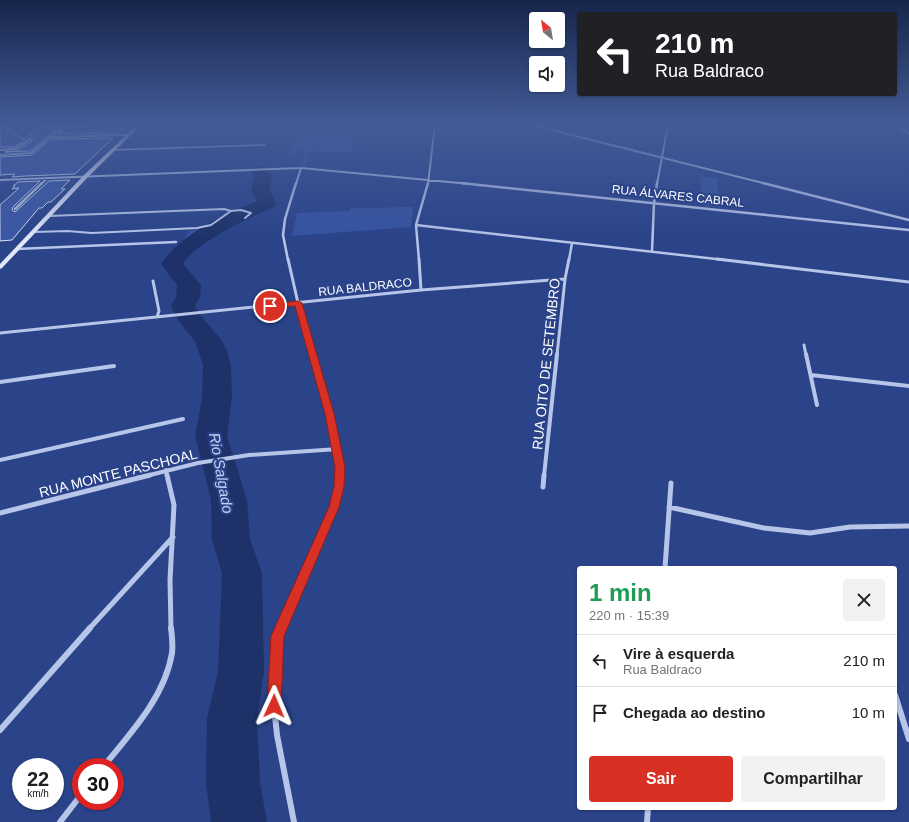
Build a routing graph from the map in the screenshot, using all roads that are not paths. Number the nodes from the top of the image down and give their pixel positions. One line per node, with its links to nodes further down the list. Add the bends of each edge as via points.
1 (100, 162): 6 (street)
2 (431, 162): 9 (street)
3 (661, 162): 10 (street)
4 (679, 162): 15 (street)
5 (301, 168): 6 (street, RUA ÁLVARES CABRAL); 9 (street, RUA ÁLVARES CABRAL); 28 (street, via 283,230)
6 (86, 176): 7 (street, RUA ÁLVARES CABRAL); 13 (street)
7 (48, 178): 8 (street, RUA ÁLVARES CABRAL); 11 (street)
8 (0, 180)
9 (429, 180): 10 (street, RUA ÁLVARES CABRAL); 16 (street)
10 (654, 203): 17 (street, RUA ÁLVARES CABRAL); 22 (street)
11 (15, 209)
12 (230, 211): 13 (lane, via 224,209); 14 (lane, via 241,210 252,214); 18 (lane, via 211,225 197,228 92,233)
13 (49, 216): 18 (street)
14 (245, 218)
15 (909, 220)
16 (416, 225): 20 (street); 27 (street)
17 (909, 230)
18 (34, 232): 21 (street)
19 (176, 242): 21 (street)
20 (572, 243): 22 (street); 24 (street, RUA OITO DE SETEMBRO)
21 (17, 249): 23 (street)
22 (652, 251): 26 (street)
23 (0, 267)
24 (565, 279): 27 (street, RUA BALDRACO); 42 (street, RUA OITO DE SETEMBRO)
25 (153, 281): 29 (street, via 159,311)
26 (909, 282)
27 (421, 290): 28 (street, RUA BALDRACO)
28 (298, 303): 29 (street, RUA BALDRACO); 38 (street)
29 (157, 317): 30 (street, RUA BALDRACO)
30 (0, 333)
31 (804, 345): 33 (street)
32 (114, 366): 34 (street)
33 (810, 375): 35 (street); 36 (street)
34 (0, 382)
35 (909, 386)
36 (818, 405)
37 (183, 419): 39 (street)
38 (338, 449): 40 (street, RUA MONTE PASCHOAL, via 249,456); 56 (street, via 339,487 334,507 278,636 274,706 276,735)
39 (0, 460)
40 (166, 470): 44 (street, RUA MONTE PASCHOAL); 46 (street, via 174,505)
41 (671, 483): 43 (street)
42 (544, 487)
43 (669, 507): 45 (street, via 764,528 803,533 858,526); 47 (street)
44 (0, 514)
45 (909, 526)
46 (173, 537): 50 (street); 52 (street, via 170,664 148,711)
47 (665, 566)
48 (897, 700): 49 (street)
49 (908, 728): 51 (street)
50 (0, 730)
51 (909, 739)
52 (111, 758)
53 (72, 807): 55 (street)
54 (648, 810): 57 (street)
55 (60, 822)
56 (294, 822)
57 (647, 822)

